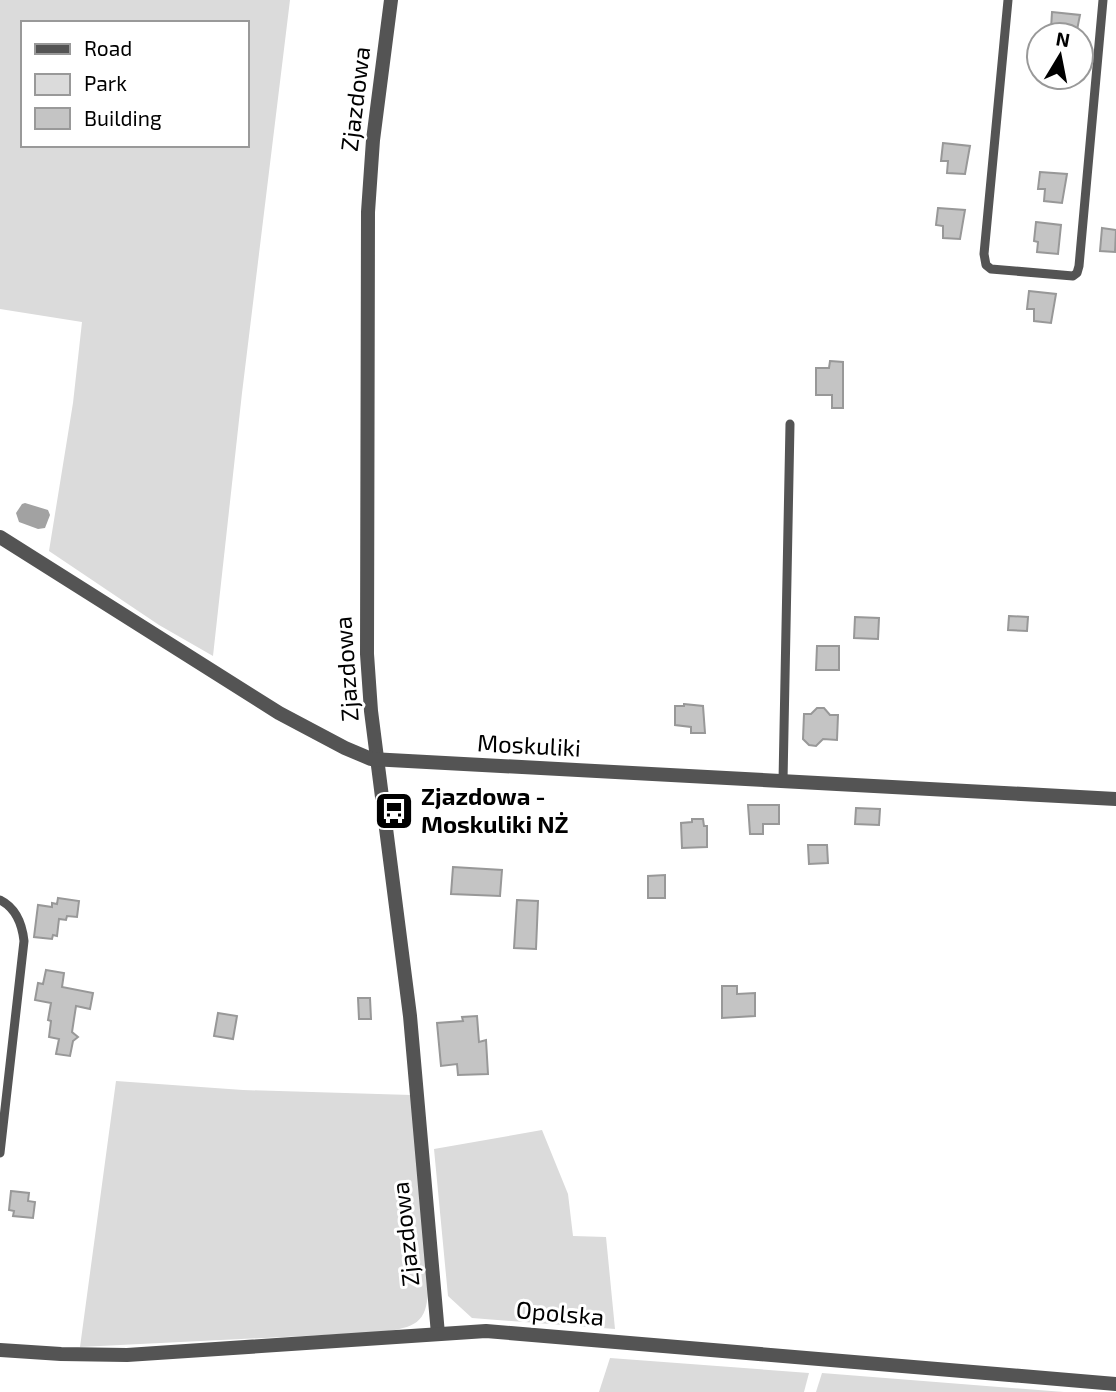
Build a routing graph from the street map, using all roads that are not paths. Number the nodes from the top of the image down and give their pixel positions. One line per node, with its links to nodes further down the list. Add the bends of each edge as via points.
1 (391, 0): 6 (street, Zjazdowa, via 368,212 366,632)
2 (1008, 0): 3 (lane, via 986,265 991,270 1073,276 1079,266)
3 (1103, 0)
4 (790, 424): 7 (lane)
5 (0, 537): 6 (street, Moskuliki, via 279,713 357,754)
6 (378, 760): 7 (street, Moskuliki); 11 (street, Zjazdowa, via 412,1038)
7 (783, 781): 8 (street, Moskuliki)
8 (1116, 799)
9 (0, 900): 10 (lane, via 17,916 24,941)
10 (0, 1153)
11 (438, 1334): 12 (street, Opolska, via 127,1354); 13 (street, Opolska, via 503,1332)
12 (0, 1350)
13 (1116, 1384)

